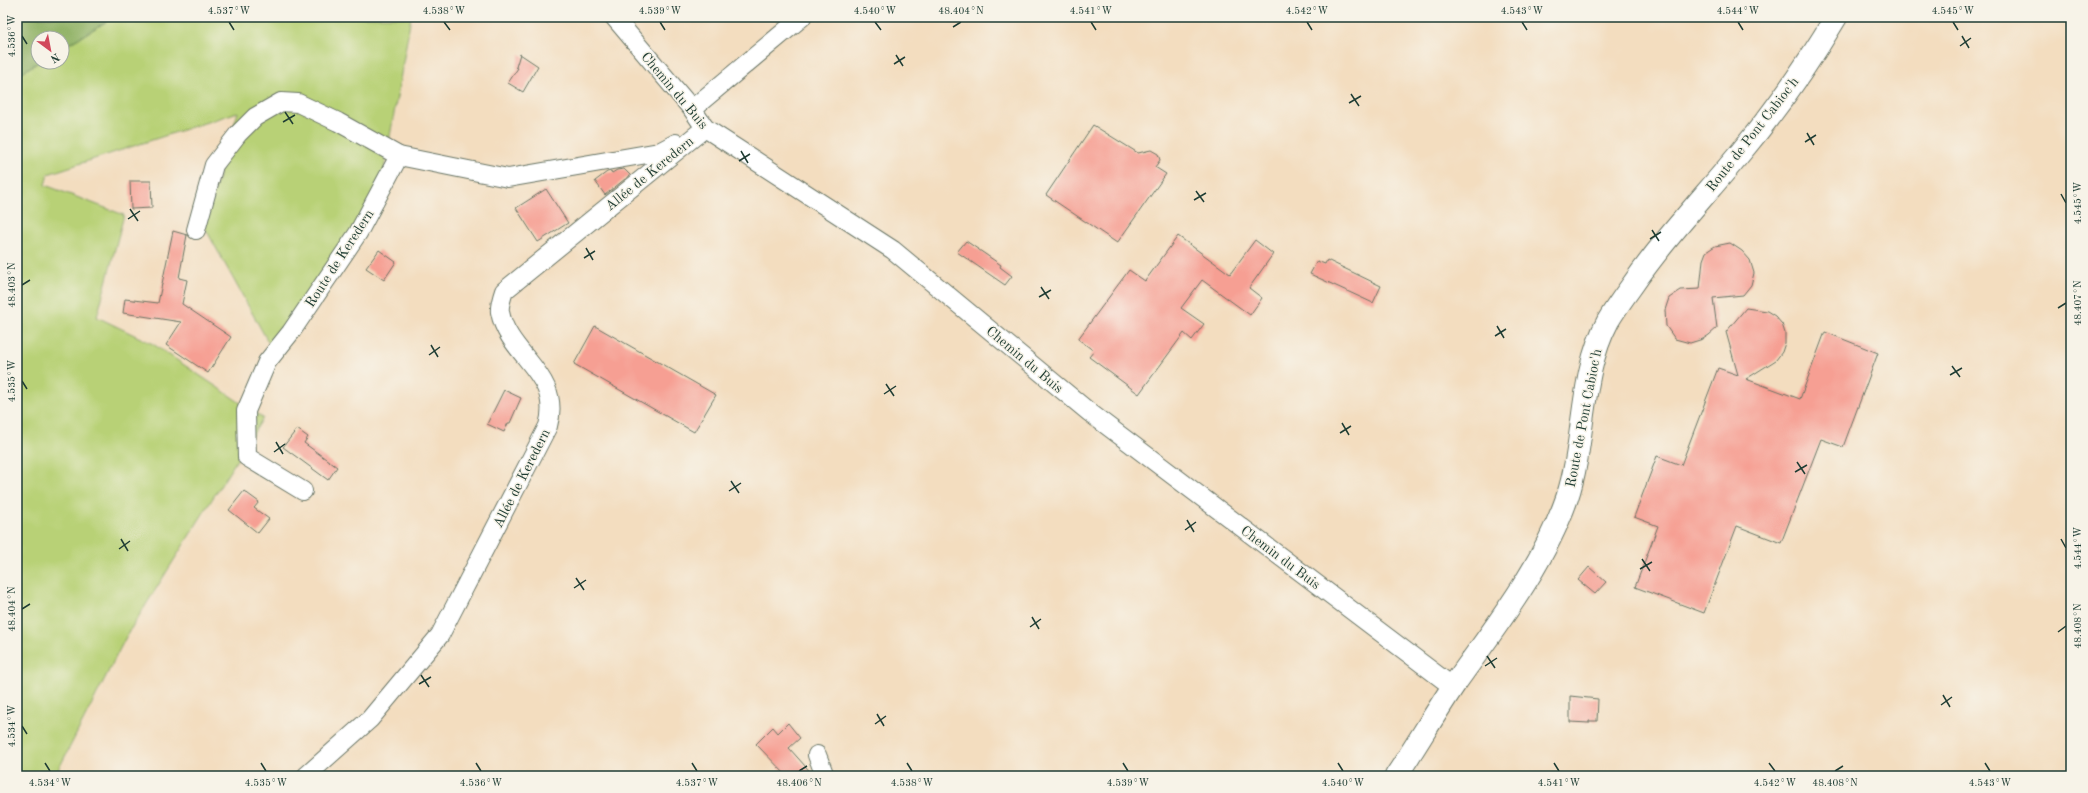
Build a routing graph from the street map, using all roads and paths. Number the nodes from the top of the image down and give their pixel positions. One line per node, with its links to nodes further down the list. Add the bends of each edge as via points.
1 (614, 17): 4 (street, Chemin du Buis)
2 (802, 17): 4 (street)
3 (1836, 17): 9 (street, Route de Pont Cabioc'h, via 1813,56 1764,124 1645,267 1609,318 1592,360 1576,462 1566,499 1542,554 1496,628)
4 (692, 109): 5 (street, Chemin du Buis)
5 (705, 128): 6 (street, via 660,152 508,178); 9 (street, Chemin du Buis, via 894,250 1089,412); 11 (street, Allée de Keredern, via 504,291 500,310 506,331 539,373 551,401 548,426 440,635 370,718)
6 (399, 156): 7 (street, via 298,103 281,102 255,117 214,165); 8 (street, Route de Keredern, via 358,233 291,332 267,362 246,411 247,456)
7 (196, 230)
8 (303, 491)
9 (1453, 687): 13 (street, Route de Pont Cabioc'h)
10 (817, 755): 12 (street)
11 (306, 776)
12 (825, 776)
13 (1396, 776)

